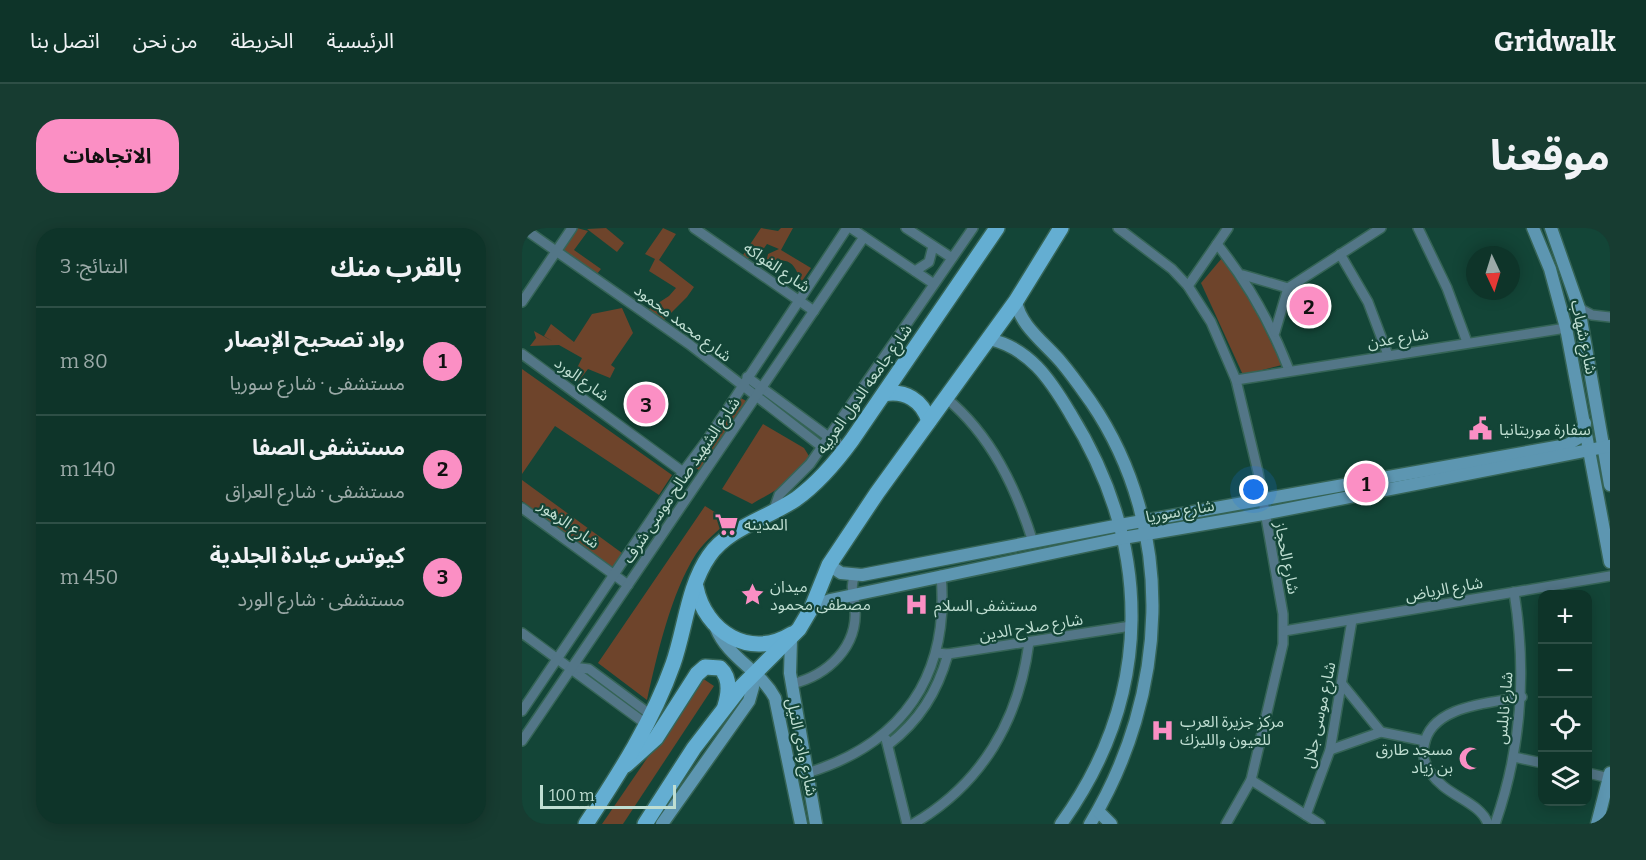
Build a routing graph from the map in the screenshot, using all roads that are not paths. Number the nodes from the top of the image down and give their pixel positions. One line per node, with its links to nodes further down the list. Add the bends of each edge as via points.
1 (523, 228): 18 (street, شارع محمد محمود)
2 (572, 228): 18 (street)
3 (694, 228): 26 (street, شارع الفواكه)
4 (849, 228): 15 (street); 26 (street, شارع الشهيد صالح موسى شرف)
5 (906, 228): 17 (street)
6 (973, 228): 20 (street)
7 (997, 228): 45 (main road, شارع جامعه الدول العربيه)
8 (1060, 228): 27 (main road)
9 (1118, 228): 24 (street, شارع الحجاز)
10 (1228, 228): 16 (street)
11 (1381, 228): 19 (street)
12 (1418, 228): 36 (street)
13 (1533, 228): 32 (street, شارع شهاب, via 1550,269)
14 (1551, 228): 29 (street, شارع شهاب)
15 (864, 237): 21 (street); 30 (street, شارع الشهيد صالح موسى شرف)
16 (1217, 244): 22 (street); 24 (street)
17 (933, 246): 20 (street); 21 (street, via 929,262)
18 (557, 250): 28 (street); 43 (street, شارع محمد محمود)
19 (1340, 254): 25 (street); 39 (street, via 1368,302)
20 (952, 258): 23 (street)
21 (915, 271): 23 (street)
22 (1243, 275): 25 (street); 33 (street)
23 (934, 284): 50 (street)
24 (1188, 286): 42 (street, شارع الحجاز, via 1211,322)
25 (1288, 288): 33 (street)
26 (798, 300): 30 (street, شارع الفواكه); 41 (street, شارع الشهيد صالح موسى شرف)
27 (1016, 301): 34 (main road); 35 (street, via 1021,318)
28 (522, 302)
29 (1579, 308): 31 (street, via 1592,315); 48 (street, شارع شهاب)
30 (814, 311): 44 (street, شارع الشهيد صالح موسى شرف)
31 (1610, 317)
32 (1566, 328): 36 (street, شارع عدن); 48 (street, شارع شهاب)
33 (1275, 332): 40 (street)
34 (989, 339): 38 (street); 46 (main road)
35 (1040, 339): 38 (street, via 1029,343); 64 (street, via 1106,425 1118,447)
36 (1467, 342): 39 (street, شارع عدن)
37 (522, 354): 56 (street, شارع الورد)
38 (1028, 355): 63 (street, via 1083,435)
39 (1388, 355): 40 (street, شارع عدن)
40 (1289, 370): 42 (street, شارع عدن)
41 (747, 377): 43 (street, شارع الشهيد صالح موسى شرف); 44 (street, شارع محمد محمود)
42 (1236, 380): 59 (street, شارع الحجاز, via 1252,441)
43 (741, 386): 44 (street, شارع محمد محمود); 56 (street, شارع الشهيد صالح موسى شرف)
44 (759, 392): 50 (street, شارع محمد محمود); 51 (street, شارع محمد محمود); 73 (street, شارع الشهيد صالح موسى شرف)
45 (884, 394): 47 (main road, via 912,398); 53 (main road, شارع جامعه الدول العربيه)
46 (946, 398): 47 (main road); 66 (street, via 974,425 994,453 1010,482)
47 (929, 421): 68 (main road)
48 (1591, 421): 49 (street); 52 (street, شارع شهاب); 54 (street, شارع شهاب); 55 (street, شارع سوريا, via 1567,445)
49 (1610, 431)
50 (829, 436): 51 (street); 53 (street, شارع محمد محمود)
51 (822, 447): 61 (street, via 779,495)
52 (1606, 447): 54 (street, شارع سوريا); 58 (street, شارع شهاب)
53 (846, 449): 61 (main road, شارع جامعه الدول العربيه, via 813,485)
54 (1590, 450): 55 (street, شارع سوريا); 57 (street, شارع شهاب)
55 (1493, 464): 59 (street, شارع سوريا); 62 (street, شارع سوريا)
56 (683, 472): 69 (street, شارع الشهيد صالح موسى شرف)
57 (1595, 477): 58 (street, via 1601,471); 67 (street, شارع شهاب)
58 (1609, 479)
59 (1261, 500): 62 (street, شارع الحجاز); 64 (street, شارع سوريا)
60 (522, 508): 69 (street, شارع الزهور)
61 (773, 513): 74 (main road, شارع جامعه الدول العربيه, via 715,548)
62 (1263, 514): 64 (street, شارع سوريا); 81 (street, شارع الحجاز)
63 (1120, 525): 64 (street, شارع سوريا); 65 (street); 66 (street, شارع سوريا)
64 (1145, 527): 65 (street, شارع سوريا); 93 (street, via 1154,615)
65 (1123, 538): 70 (street, شارع سوريا); 79 (street)
66 (1033, 542): 71 (street, شارع سوريا)
67 (1610, 562)
68 (829, 565): 71 (street); 77 (main road)
69 (614, 575): 73 (street, شارع الزهور); 87 (street, شارع الشهيد صالح موسى شرف)
70 (941, 575): 76 (street, شارع سوريا); 85 (street, via 943,612)
71 (855, 576): 76 (street)
72 (1610, 576): 75 (street, شارع الرياض)
73 (628, 585): 88 (street, شارع الشهيد صالح موسى شرف)
74 (696, 587): 80 (main road, via 699,602); 99 (main road, شارع جامعه الدول العربيه, via 673,665)
75 (1514, 592): 78 (street, شارع الرياض); 94 (street, شارع نابلس, via 1521,639)
76 (854, 596): 77 (street, شارع سوريا); 90 (street, via 853,628 839,657 818,675)
77 (812, 607): 83 (main road)
78 (1352, 620): 81 (street, شارع الرياض); 91 (street, شارع موسى جلال)
79 (1131, 626): 84 (street, شارع صلاح الدين); 92 (street)
80 (716, 628): 83 (main road, via 741,642 756,644); 89 (street, شارع وادى النيل, via 728,650)
81 (1284, 631): 114 (street, شارع الحجاز, via 1279,669)
82 (522, 633): 87 (street)
83 (794, 636): 89 (main road); 90 (street, شارع وادى النيل, via 789,662)
84 (1029, 642): 86 (street, شارع صلاح الدين); 123 (street, via 1020,692 999,739 951,798)
85 (936, 653): 86 (street, شارع صلاح الدين); 103 (street, via 915,699)
86 (948, 654): 106 (street, via 926,706)
87 (559, 658): 88 (street); 97 (street, شارع الشهيد صالح موسى شرف)
88 (573, 668): 99 (street, via 591,670); 104 (street, شارع الشهيد صالح موسى شرف)
89 (753, 674): 96 (street, شارع وادى النيل, via 765,682); 98 (main road); 119 (street, via 749,701)
90 (792, 684): 95 (street, شارع وادى النيل)
91 (1342, 684): 102 (street); 107 (street, شارع موسى جلال)
92 (1123, 685): 93 (street, via 1133,692); 100 (street)
93 (1145, 689): 101 (street)
94 (1522, 698): 105 (street, via 1475,706 1446,716); 108 (street, شارع نابلس)
95 (794, 700): 96 (street); 111 (street, شارع وادى النيل)
96 (778, 706): 120 (street, شارع وادى النيل)
97 (522, 711)
98 (720, 714): 110 (main road, via 728,693 727,676 720,668 710,666 697,674 656,738); 118 (main road)
99 (649, 720): 110 (main road, شارع جامعه الدول العربيه)
100 (1116, 720): 101 (street, via 1129,718); 124 (street, via 1091,777)
101 (1135, 725): 115 (street)
102 (1381, 732): 105 (street); 107 (street)
103 (885, 734): 106 (street); 111 (street, via 835,765)
104 (522, 741)
105 (1425, 741): 129 (street, via 1424,759 1433,777 1481,812)
106 (888, 744): 122 (street)
107 (1330, 750): 116 (street, شارع موسى جلال)
108 (1514, 757): 109 (street); 130 (street, شارع نابلس)
109 (1538, 762)
110 (621, 769): 117 (main road, شارع جامعه الدول العربيه)
111 (807, 773): 121 (street, شارع وادى النيل)
112 (1592, 773): 113 (street)
113 (1609, 775): 131 (street)
114 (1251, 780): 116 (street); 127 (street, شارع الحجاز)
115 (1098, 811): 125 (street); 126 (street)
116 (1306, 815): 128 (street)
117 (586, 824)
118 (645, 824)
119 (662, 824)
120 (801, 824)
121 (816, 824)
122 (907, 824)
123 (913, 824)
124 (1061, 824)
125 (1090, 824)
126 (1111, 824)
127 (1226, 824)
128 (1320, 824)
129 (1488, 824)
130 (1495, 824)
131 (1597, 824)

